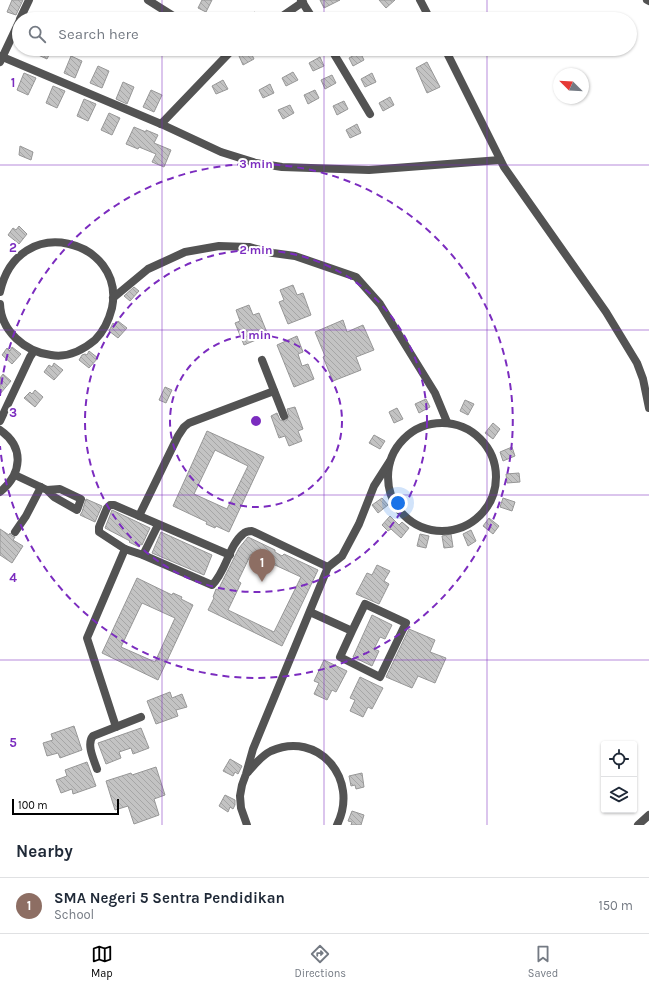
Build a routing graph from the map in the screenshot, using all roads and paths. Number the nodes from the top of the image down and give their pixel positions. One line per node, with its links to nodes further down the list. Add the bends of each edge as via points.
1 (29, 0): 5 (street)
2 (148, 0): 6 (street)
3 (420, 0): 9 (street)
4 (302, 1): 7 (street); 8 (street)
5 (23, 12)
6 (167, 12)
7 (287, 12)
8 (309, 12)
9 (426, 12)
10 (12, 36): 14 (street)
11 (224, 56): 16 (street)
12 (335, 56): 15 (street)
13 (448, 56): 17 (street)
14 (1, 58): 16 (street)
15 (370, 114)
16 (161, 124): 17 (street, via 232,157 282,167 369,170)
17 (500, 160): 24 (street, via 606,312 637,362)
18 (0, 292): 19 (street, via 2,280 18,257 43,243 57,242 75,245 91,253 103,266 111,283)
19 (113, 298): 21 (street, via 109,319 100,335 87,347 70,354 52,356); 27 (street, via 148,268 185,252 219,246 248,247 295,256 356,277 380,304 435,393)
20 (0, 304): 21 (street, via 4,322 12,334)
21 (34, 351): 26 (street)
22 (262, 360): 23 (street)
23 (274, 392): 25 (street); 32 (street, via 184,427)
24 (649, 408)
25 (284, 416)
26 (0, 421)
27 (447, 422): 29 (street, via 428,424 412,432 399,444); 29 (street, via 464,426 479,436 490,449 496,466 497,484 492,501 481,515 467,526 450,531 432,531 415,524 401,513 392,497 388,479)
28 (0, 430): 30 (street, via 13,443 17,453)
29 (390, 461): 38 (street, via 374,486 342,556)
30 (15, 475): 31 (street); 34 (street, via 44,489)
31 (0, 492)
32 (139, 516): 33 (street); 35 (street, via 112,504 107,508 99,526 99,532)
33 (158, 525): 36 (street); 37 (street)
34 (15, 532)
35 (125, 549): 36 (street); 42 (street, via 87,638)
36 (143, 555): 37 (street, via 212,585)
37 (230, 555): 38 (street, via 243,534 252,531)
38 (328, 567): 39 (street)
39 (310, 612): 40 (street); 44 (street, via 256,741)
40 (352, 631): 40 (street, via 365,604 406,623 380,677 340,657)
41 (141, 717): 42 (street)
42 (116, 726): 43 (street, via 93,736 90,740)
43 (97, 769)
44 (246, 774): 46 (street, via 242,784 240,808); 47 (street, via 261,757 281,748 303,747 323,756 331,763 342,782 344,804)
45 (649, 815): 48 (street)
46 (247, 825)
47 (337, 825)
48 (638, 825)

